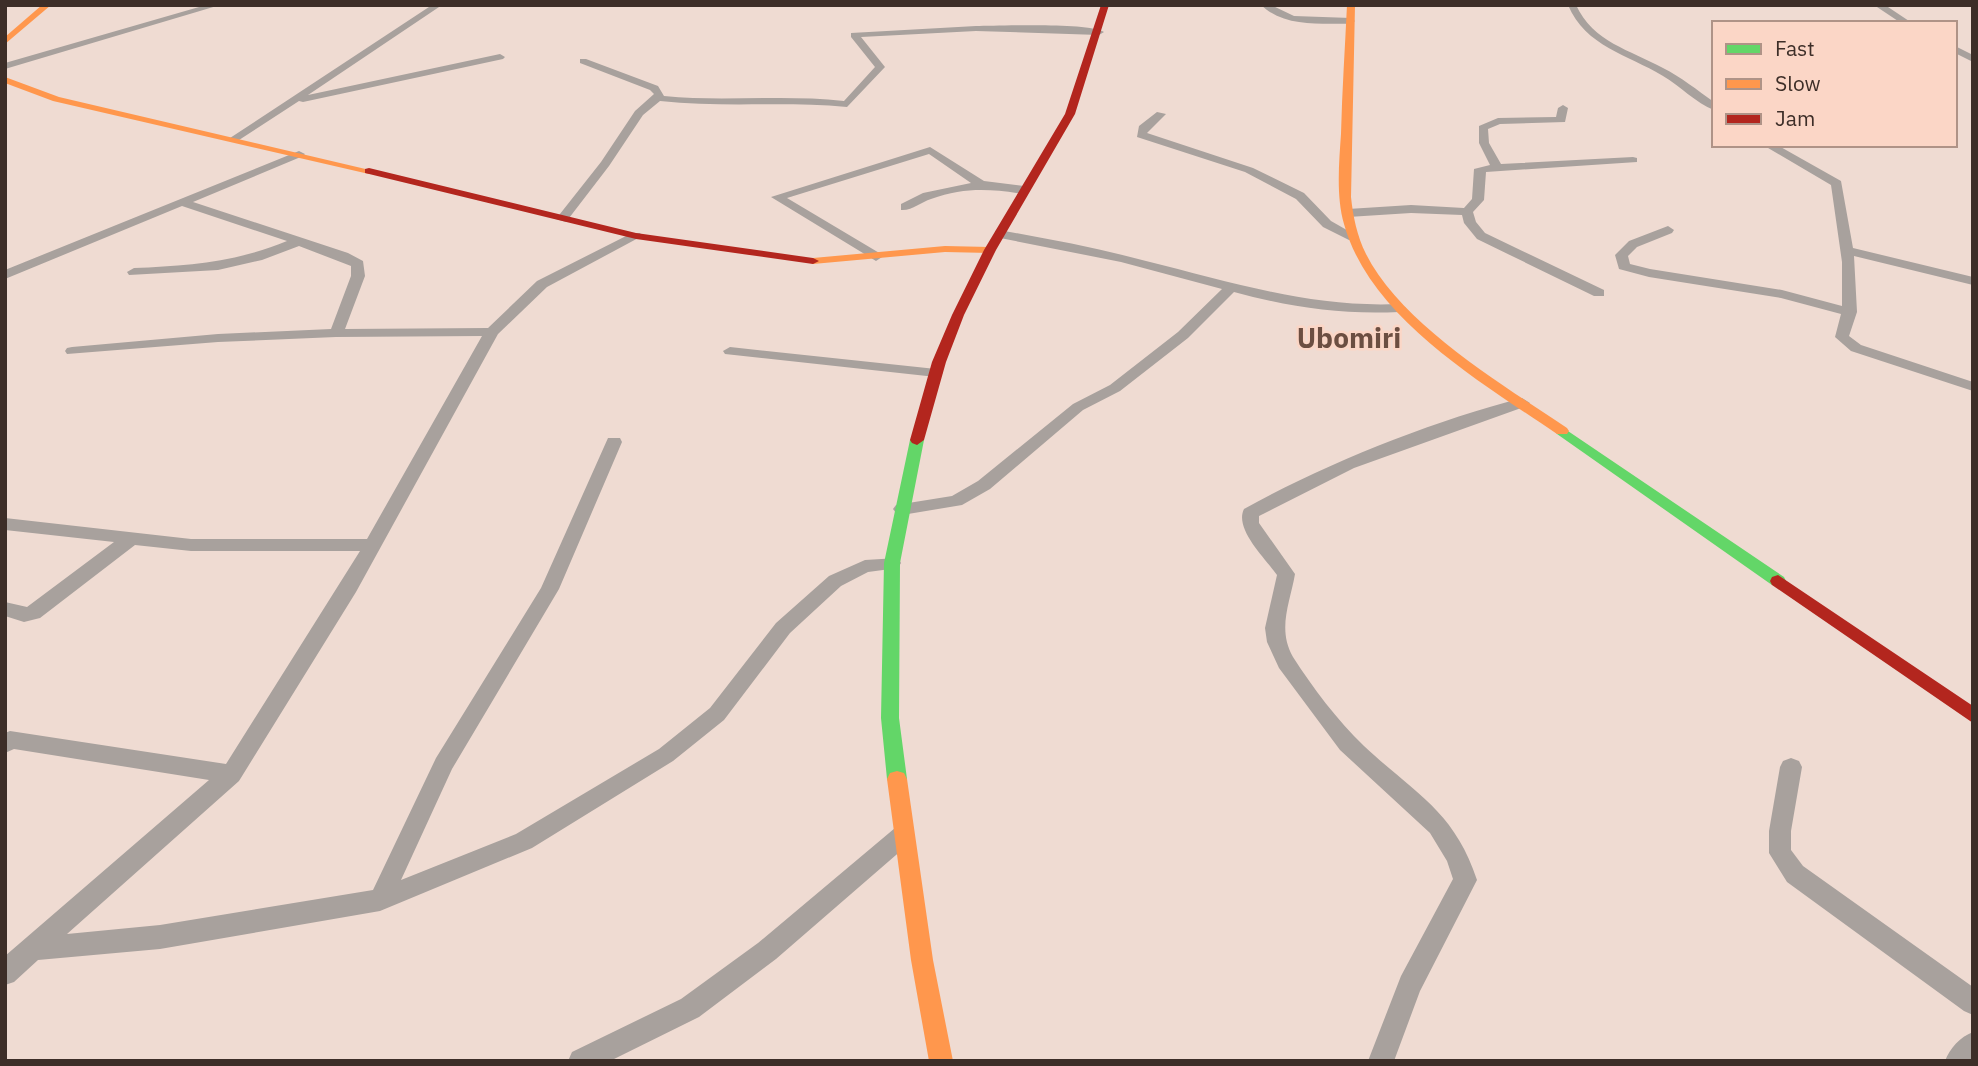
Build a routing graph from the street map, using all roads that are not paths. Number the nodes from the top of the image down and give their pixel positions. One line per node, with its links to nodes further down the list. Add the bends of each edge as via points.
1 (47, 5): 11 (street)
2 (216, 5): 16 (street)
3 (438, 5): 19 (street)
4 (1105, 5): 10 (street)
5 (1265, 5): 8 (street, via 1275,15 1286,17)
6 (1572, 5): 20 (street, via 1574,15 1598,39 1660,70)
7 (1878, 5): 9 (street)
8 (1351, 13): 33 (street, via 1344,167)
9 (1905, 21)
10 (1099, 32): 18 (street, via 974,27 854,35 880,67 847,104); 29 (street, via 1070,114)
11 (5, 42)
12 (1957, 50): 14 (street)
13 (500, 57): 19 (street)
14 (1973, 59)
15 (583, 61): 18 (street, via 654,88)
16 (5, 66)
17 (5, 80): 23 (street, via 56,99)
18 (657, 98): 34 (street, via 639,114)
19 (290, 102): 23 (street)
20 (1712, 106)
21 (1563, 108): 27 (street, via 1561,120 1498,121 1483,128 1484,143)
22 (1161, 114): 38 (street, via 1141,135 1249,170 1300,196 1327,224)
23 (235, 138): 25 (street)
24 (1772, 147): 41 (street, via 1837,183)
25 (299, 154): 30 (street); 34 (street)
26 (1633, 160): 27 (street)
27 (1497, 167): 32 (street, via 1480,169 1478,200)
28 (981, 184): 29 (street); 31 (street); 42 (street, via 930,150 777,197)
29 (1024, 190): 36 (street)
30 (181, 202): 39 (street); 44 (street)
31 (905, 207)
32 (1467, 212): 33 (street, via 1411,209); 47 (street, via 1480,236)
33 (1348, 214): 38 (street)
34 (562, 219): 37 (street)
35 (1668, 230): 49 (street, via 1633,244 1621,255 1624,266 1782,294)
36 (999, 234): 40 (street); 46 (street, via 1096,252)
37 (636, 236): 42 (street, via 813,261); 51 (street, via 541,284)
38 (1353, 237): 48 (street, via 1367,266)
39 (299, 241): 43 (street, via 219,268); 50 (street, via 358,264 358,276)
40 (990, 250): 42 (street, via 956,247); 54 (street)
41 (1847, 250): 45 (street); 49 (street)
42 (876, 257)
43 (134, 272)
44 (5, 275)
45 (1973, 281)
46 (1230, 289): 48 (street, via 1320,308); 58 (street, via 1183,335 1115,388 1078,407 984,485 956,501)
47 (1599, 293)
48 (1399, 308): 56 (street)
49 (1850, 312): 55 (street, via 1842,337 1846,342)
50 (336, 332): 51 (street); 52 (street)
51 (492, 332): 61 (street)
52 (72, 351)
53 (730, 351): 54 (street)
54 (936, 373): 58 (street)
55 (1973, 387)
56 (1522, 403): 64 (street); 76 (street, via 1429,433 1281,495 1250,513 1250,524 1286,574 1274,622 1275,640 1297,678 1365,760 1437,822 1459,857 1465,880 1410,985)
57 (614, 442): 69 (street, via 550,589 444,765)
58 (902, 509): 62 (street)
59 (5, 524): 60 (street)
60 (132, 538): 61 (street, via 191,545); 63 (street, via 33,613)
61 (373, 545): 67 (street)
62 (892, 563): 68 (street, via 890,718); 69 (street, via 865,566 835,581 783,628 717,715 666,755 524,841)
63 (5, 609)
64 (1973, 716)
65 (5, 744): 67 (street, via 10,740)
66 (1791, 766): 72 (street, via 1780,853 1795,874)
67 (231, 774): 70 (street)
68 (903, 835): 74 (street, via 767,951 690,1008); 75 (street)
69 (380, 900): 70 (street, via 160,937)
70 (32, 949): 71 (street)
71 (5, 973)
72 (1973, 1002)
73 (1973, 1045): 77 (street)
74 (581, 1061)
75 (941, 1061)
76 (1381, 1061)
77 (1958, 1061)

